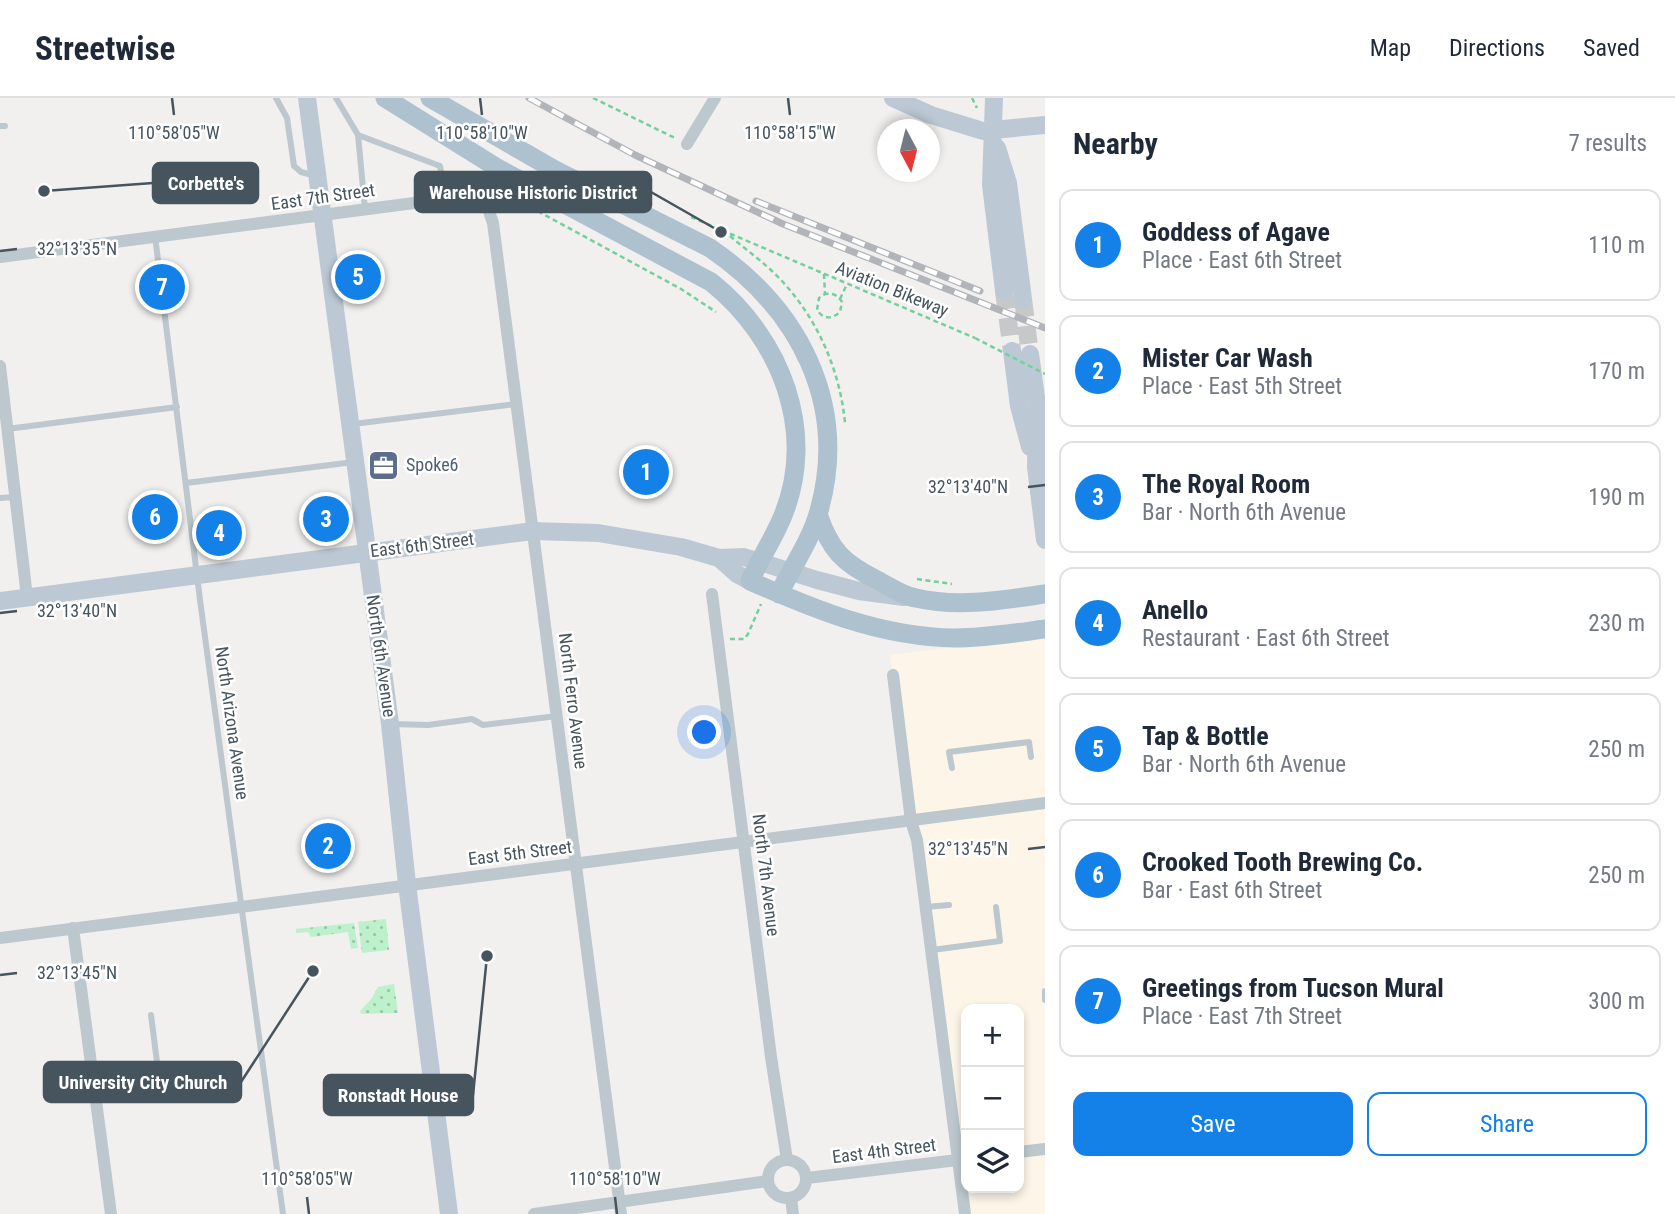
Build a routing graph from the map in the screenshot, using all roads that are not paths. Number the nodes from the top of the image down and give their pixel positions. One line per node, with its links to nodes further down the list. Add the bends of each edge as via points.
1 (276, 98): 13 (lane, via 286,118 294,166)
2 (307, 98): 13 (street, North 6th Avenue)
3 (336, 98): 11 (lane)
4 (385, 98): 39 (main road, via 499,170 711,282 740,308 769,347 795,416 792,487)
5 (430, 98): 34 (main road, via 555,170 710,248 760,287 808,355 820,388 828,443)
6 (715, 98): 12 (street)
7 (893, 98): 10 (street, via 948,121)
8 (994, 98): 10 (street)
9 (1045, 125): 10 (street)
10 (992, 131): 20 (street, via 991,185); 21 (street, via 1008,183)
11 (358, 135): 15 (lane, via 440,166); 16 (lane)
12 (687, 145)
13 (317, 176): 17 (street, North 6th Avenue)
14 (483, 194): 15 (street, East 7th Street); 25 (street, North Ferro Avenue, via 493,223)
15 (446, 198): 16 (street, East 7th Street)
16 (365, 209): 17 (street, East 7th Street)
17 (322, 214): 18 (street, East 7th Street); 27 (street, North 6th Avenue)
18 (155, 236): 19 (street, East 7th Street); 26 (lane, North Arizona Avenue)
19 (0, 257)
20 (1004, 291)
21 (1023, 299)
22 (1012, 351): 30 (street, via 1019,406)
23 (1030, 354): 30 (street, via 1037,404)
24 (0, 366): 28 (street)
25 (517, 404): 27 (lane); 35 (street, North Ferro Avenue)
26 (177, 407): 28 (lane); 31 (lane, North Arizona Avenue)
27 (351, 424): 29 (street, North 6th Avenue)
28 (7, 429): 32 (street)
29 (356, 462): 31 (lane); 37 (street, North 6th Avenue)
30 (1036, 467): 36 (street)
31 (186, 483): 41 (lane, North Arizona Avenue)
32 (16, 497): 33 (lane); 46 (street)
33 (0, 498)
34 (818, 514): 40 (main road); 47 (main road, via 831,546 844,560)
35 (533, 531): 37 (street, East 6th Street); 38 (street, East 6th Street, via 598,533); 51 (street, North Ferro Avenue)
36 (1045, 540)
37 (367, 552): 41 (street, East 6th Street); 52 (street, North 6th Avenue)
38 (719, 558): 39 (street, East 6th Street); 42 (street, East 6th Street)
39 (759, 561): 40 (street, East 6th Street); 42 (main road)
40 (790, 571): 44 (main road); 47 (street, East 6th Street, via 859,591)
41 (197, 575): 46 (street, East 6th Street); 61 (lane, North Arizona Avenue)
42 (750, 581): 44 (main road, East 6th Street)
43 (712, 594): 57 (street, North 7th Avenue)
44 (779, 594): 49 (main road, East 6th Street, via 850,621 904,634 956,638)
45 (1045, 594): 47 (main road, East 6th Street, via 965,602)
46 (27, 597): 48 (street, East 6th Street)
47 (914, 598)
48 (0, 601)
49 (1045, 629)
50 (893, 675): 56 (street)
51 (557, 716): 52 (lane, via 484,725 472,719); 58 (street, North Ferro Avenue)
52 (390, 724): 59 (street, North 6th Avenue)
53 (1031, 757): 54 (lane, via 1029,742 950,752)
54 (952, 768)
55 (1045, 803): 56 (street, East 5th Street)
56 (911, 821): 57 (street, East 5th Street); 62 (street)
57 (744, 843): 58 (street, East 5th Street); 74 (street, North 7th Avenue)
58 (576, 864): 59 (street, East 5th Street); 80 (street, North Ferro Avenue)
59 (407, 884): 61 (street, East 5th Street); 83 (street, North 6th Avenue)
60 (948, 905): 62 (lane)
61 (243, 907): 64 (street, East 5th Street); 82 (lane, North Arizona Avenue)
62 (926, 907): 66 (street)
63 (996, 907): 66 (lane, via 1000,941)
64 (74, 928): 65 (street, East 5th Street); 81 (street)
65 (0, 938)
66 (931, 950): 73 (street)
67 (1045, 990): 68 (lane)
68 (1045, 1000)
69 (151, 1015): 70 (lane)
70 (158, 1062)
71 (1045, 1149): 72 (street)
72 (1024, 1151)
73 (961, 1153)
74 (787, 1160): 76 (street, via 803,1167); 77 (street, via 772,1167)
75 (961, 1160): 76 (street, East 4th Street)
76 (807, 1178): 79 (street, via 801,1193)
77 (768, 1181): 79 (street, via 776,1195); 80 (street)
78 (964, 1193): 86 (street)
79 (790, 1198): 85 (street)
80 (620, 1208): 84 (street)
81 (111, 1214)
82 (283, 1214)
83 (449, 1214)
84 (534, 1214)
85 (793, 1214)
86 (965, 1214)

